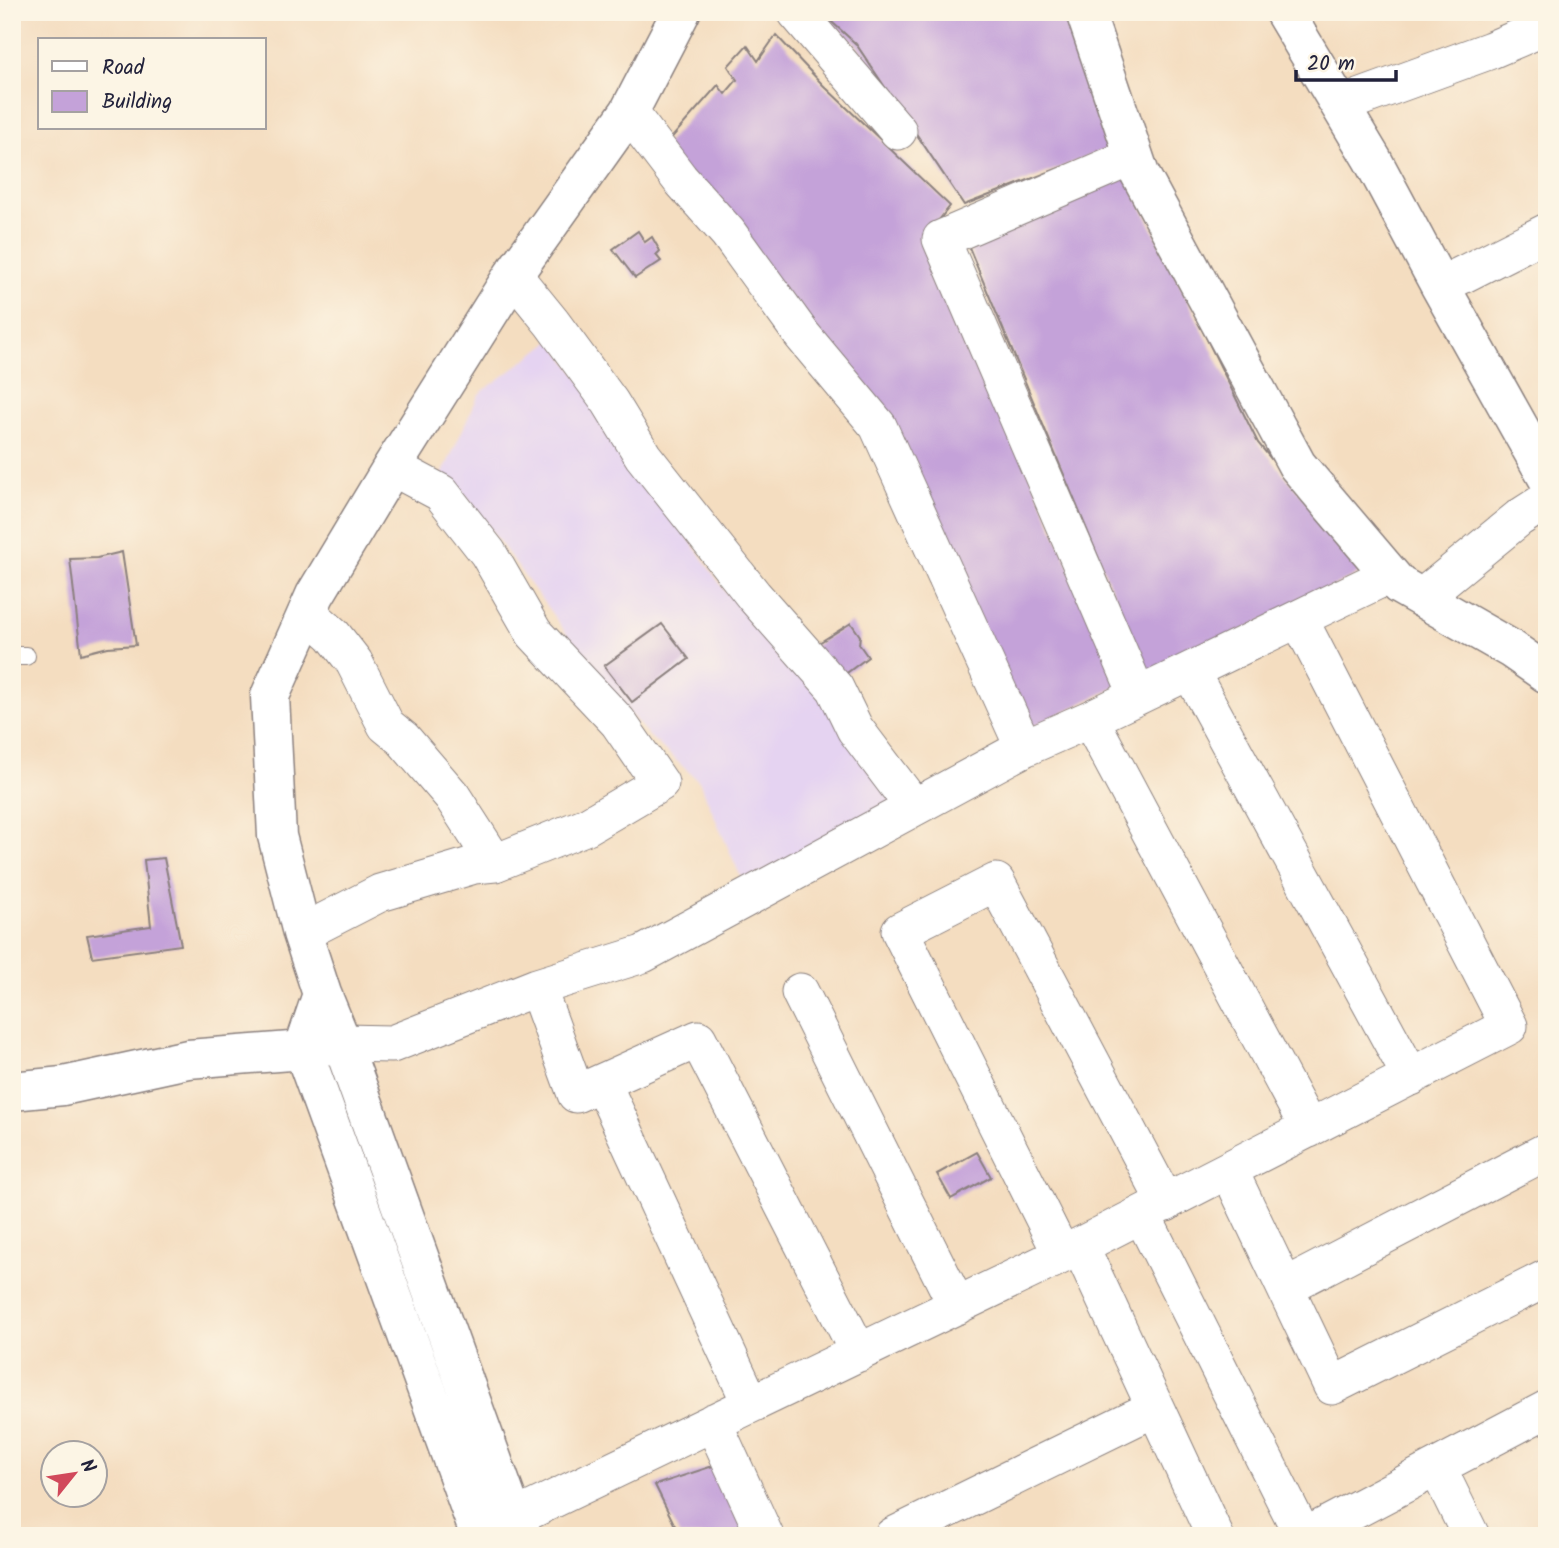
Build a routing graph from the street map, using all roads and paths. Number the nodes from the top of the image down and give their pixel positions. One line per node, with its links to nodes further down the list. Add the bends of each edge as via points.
1 (681, 12): 7 (street)
2 (796, 12): 8 (street)
3 (1086, 12): 9 (street)
4 (1284, 12): 6 (street)
5 (1547, 26): 6 (street)
6 (1340, 105): 12 (street)
7 (629, 112): 11 (street); 24 (street, via 878,426)
8 (898, 131)
9 (1134, 156): 16 (street, via 1297,465); 22 (street, via 941,239)
10 (1547, 232): 12 (street)
11 (513, 275): 13 (street); 25 (street, via 610,402 643,456 754,596 835,688 855,729)
12 (1440, 286): 14 (street)
13 (392, 467): 18 (street); 26 (street, via 442,493 488,553 534,633 618,722 660,783 586,825)
14 (1547, 477)
15 (1547, 500): 17 (street)
16 (1389, 575): 17 (street); 19 (street)
17 (1420, 598): 21 (street)
18 (307, 612): 26 (street, via 354,662 387,725 452,796); 27 (street, via 270,696 277,835)
19 (1299, 619): 20 (street); 33 (street, via 1509,1026)
20 (1190, 671): 22 (street); 33 (street)
21 (1547, 674)
22 (1139, 696): 23 (street)
23 (1090, 719): 24 (street); 36 (street)
24 (1024, 748): 25 (street)
25 (914, 807): 28 (street, via 643,954)
26 (495, 863): 27 (street, via 380,893)
27 (302, 933): 30 (street)
28 (537, 987): 31 (street, via 392,1044); 34 (street, via 576,1094)
29 (800, 992): 43 (street)
30 (322, 994): 31 (street); 32 (street)
31 (342, 1042): 32 (street); 50 (street)
32 (303, 1049): 35 (street, via 188,1059 63,1086); 52 (street)
33 (1411, 1077): 36 (street)
34 (602, 1083): 44 (street, via 698,1039); 45 (street)
35 (12, 1091)
36 (1310, 1129): 38 (street)
37 (1547, 1151): 42 (street)
38 (1229, 1170): 39 (street); 42 (street)
39 (1154, 1209): 40 (street); 40 (street, via 996,882 900,931); 51 (street)
40 (1071, 1251): 43 (street); 46 (street)
41 (1547, 1278): 42 (street, via 1332,1386)
42 (1285, 1287)
43 (957, 1306): 44 (street)
44 (859, 1353): 45 (street)
45 (751, 1404): 48 (street)
46 (1155, 1408): 54 (street); 55 (street)
47 (1546, 1412): 49 (street)
48 (713, 1422): 50 (street); 53 (street)
49 (1437, 1467): 51 (street); 56 (street)
50 (517, 1527): 52 (street)
51 (1321, 1532)
52 (480, 1535)
53 (765, 1536)
54 (892, 1536)
55 (1215, 1536)
56 (1471, 1536)

